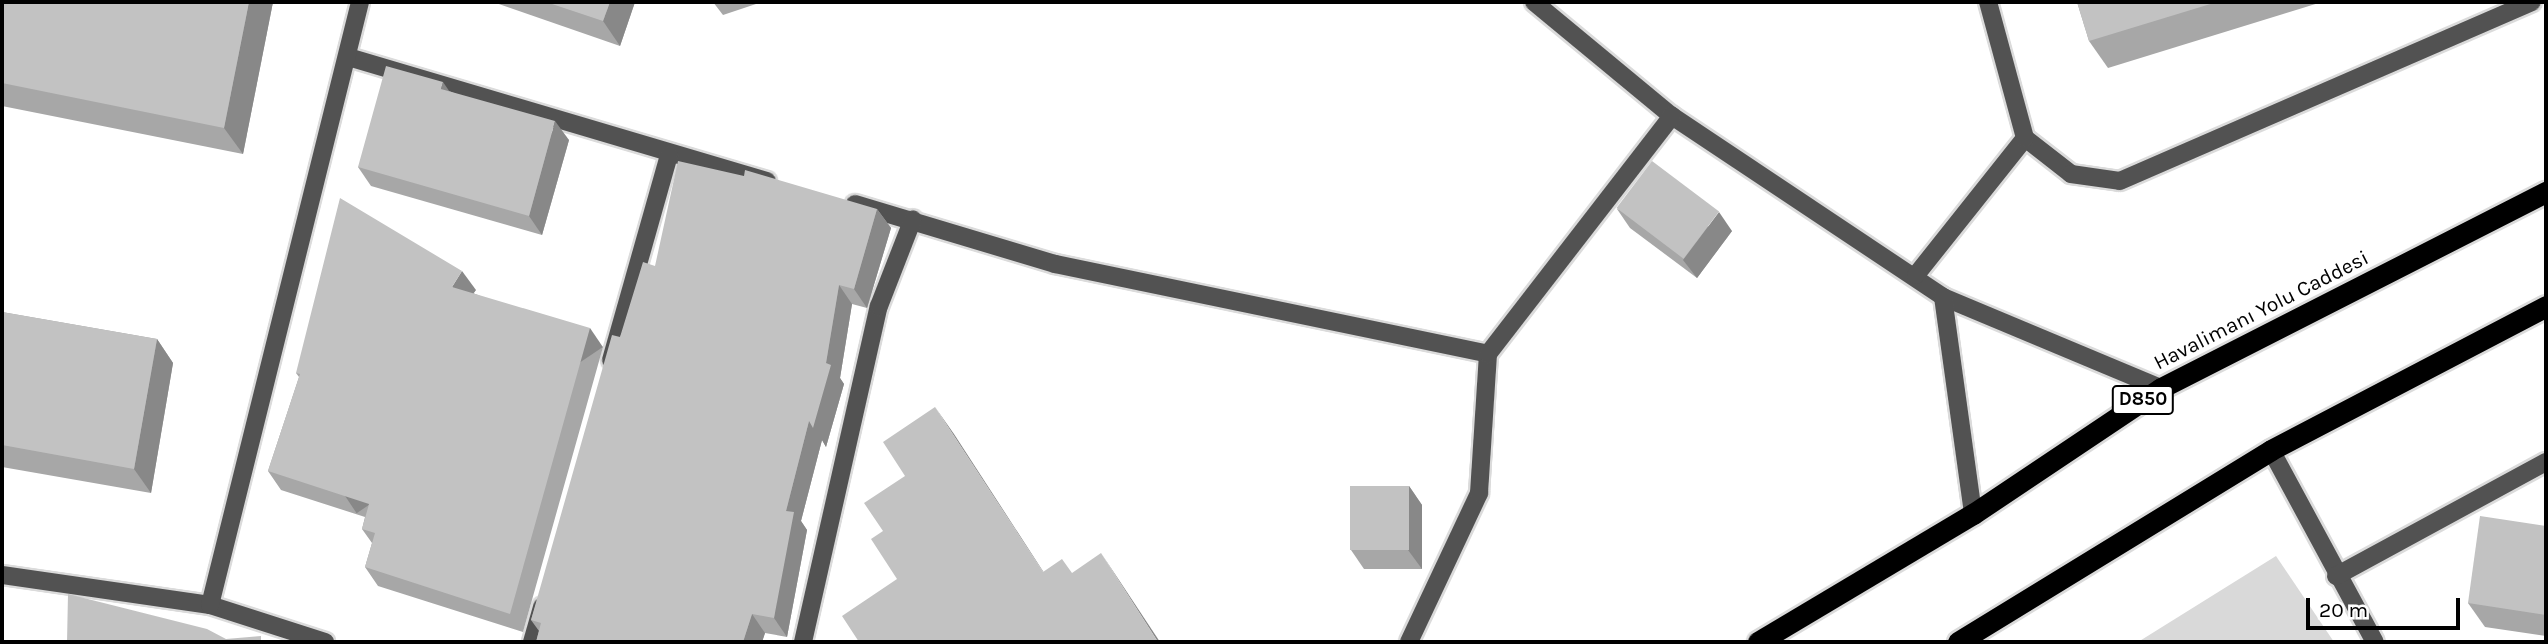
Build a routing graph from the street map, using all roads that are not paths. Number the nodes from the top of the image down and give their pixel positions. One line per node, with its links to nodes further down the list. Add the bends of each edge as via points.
1 (360, 2): 5 (street)
2 (1534, 2): 6 (street)
3 (1988, 2): 7 (street)
4 (2532, 2): 7 (street, via 2120,181 2071,174)
5 (348, 57): 8 (street); 25 (street)
6 (1672, 116): 13 (street); 16 (street)
7 (2025, 138): 13 (street)
8 (669, 155): 9 (street); 17 (street)
9 (791, 187)
10 (2546, 192): 18 (highway, Havalimanı Yolu Caddesi / D850)
11 (831, 198): 12 (street)
12 (913, 219): 16 (street, via 1055,264); 28 (street, via 879,306)
13 (1916, 275): 14 (street)
14 (1943, 298): 18 (street); 21 (street)
15 (2546, 306): 19 (highway)
16 (1488, 354): 29 (street, via 1479,494)
17 (606, 379)
18 (2161, 388): 21 (highway, Havalimanı Yolu Caddesi / D850)
19 (2271, 450): 23 (street); 31 (highway)
20 (2546, 462): 23 (street)
21 (1973, 513): 30 (highway, Havalimanı Yolu Caddesi / D850)
22 (2, 575): 25 (street)
23 (2336, 576): 32 (street)
24 (547, 590): 27 (street)
25 (210, 605): 26 (street)
26 (325, 642)
27 (532, 642)
28 (803, 642)
29 (1409, 642)
30 (1758, 642)
31 (1958, 642)
32 (2375, 642)

